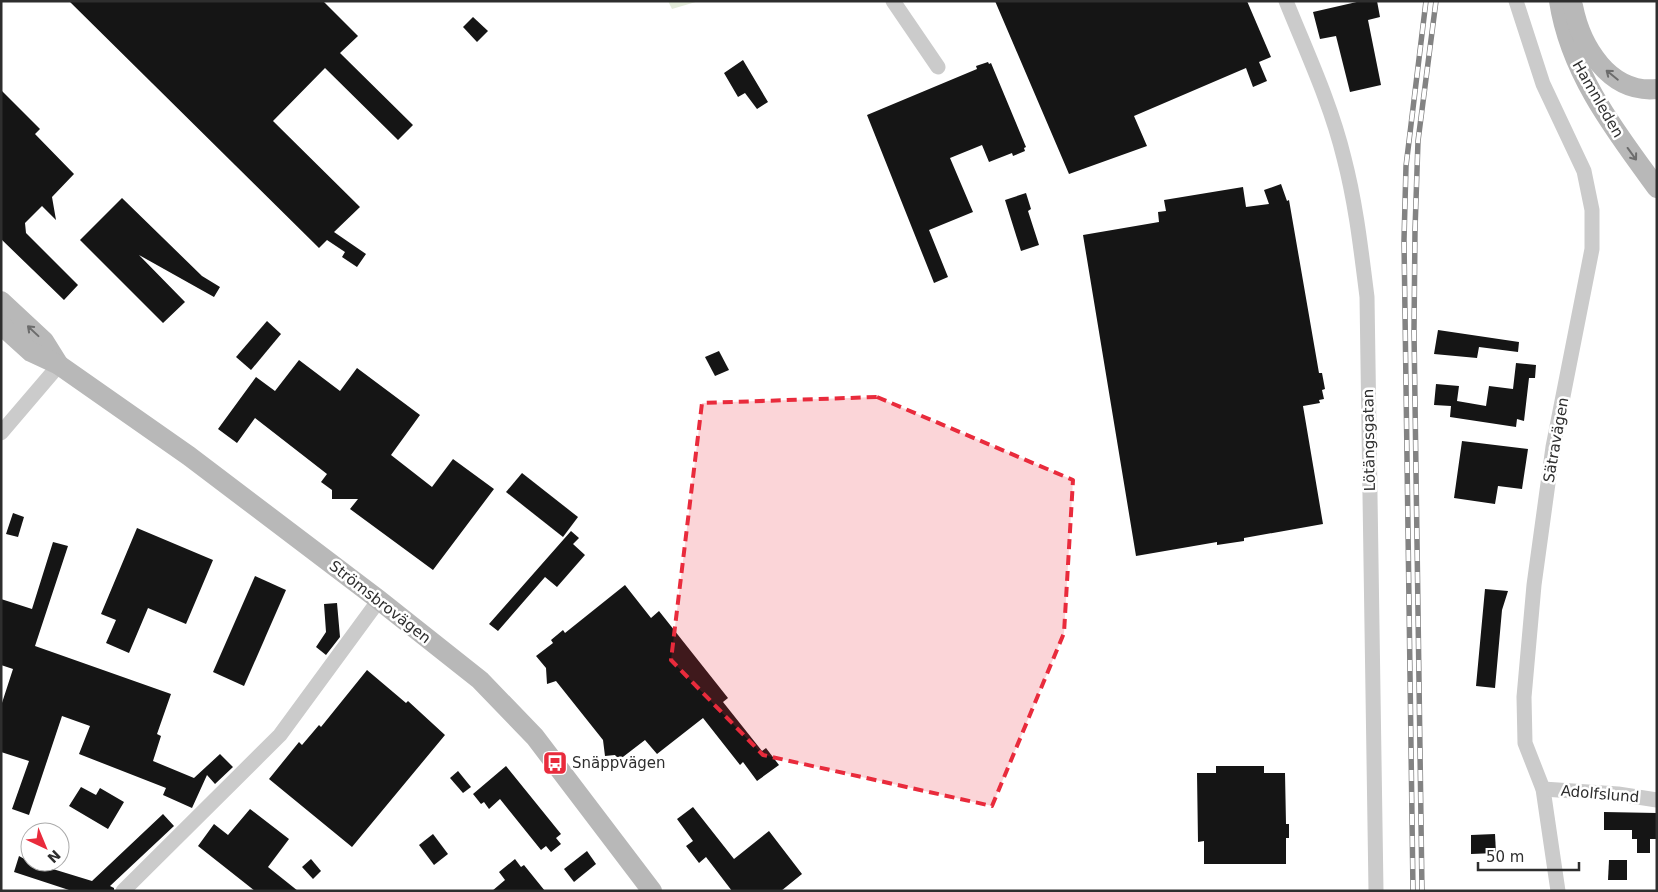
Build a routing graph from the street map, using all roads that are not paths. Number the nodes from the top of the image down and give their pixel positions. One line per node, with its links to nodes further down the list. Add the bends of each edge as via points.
1 (894, 1): 6 (street)
2 (1286, 1): 18 (street, Lötängsgatan, via 1344,157 1358,225 1367,297)
3 (1516, 1): 14 (street, Sätravägen, via 1543,84 1584,170 1592,210 1592,249 1552,457 1534,585 1524,697 1525,743)
4 (1559, 1): 8 (main road, Hamnleden, one-way to 8, via 1580,74)
5 (1572, 1): 7 (main road, Hamnleden, one-way to 5, via 1627,85 1603,68 1579,31)
6 (938, 67)
7 (1657, 89)
8 (1657, 188)
9 (1, 301): 11 (main road, Strömsbrovägen, one-way to 9, via 44,341)
10 (1, 325): 11 (main road, Strömsbrovägen, via 31,352)
11 (59, 365): 12 (street); 13 (main road, Strömsbrovägen, via 189,456)
12 (1, 433)
13 (379, 600): 16 (street, via 280,735); 17 (main road, Strömsbrovägen, via 480,680 535,737)
14 (1543, 789): 15 (street, Adolfslund); 19 (street, Sätravägen)
15 (1657, 800)
16 (123, 891)
17 (652, 891)
18 (1376, 891)
19 (1558, 891)

